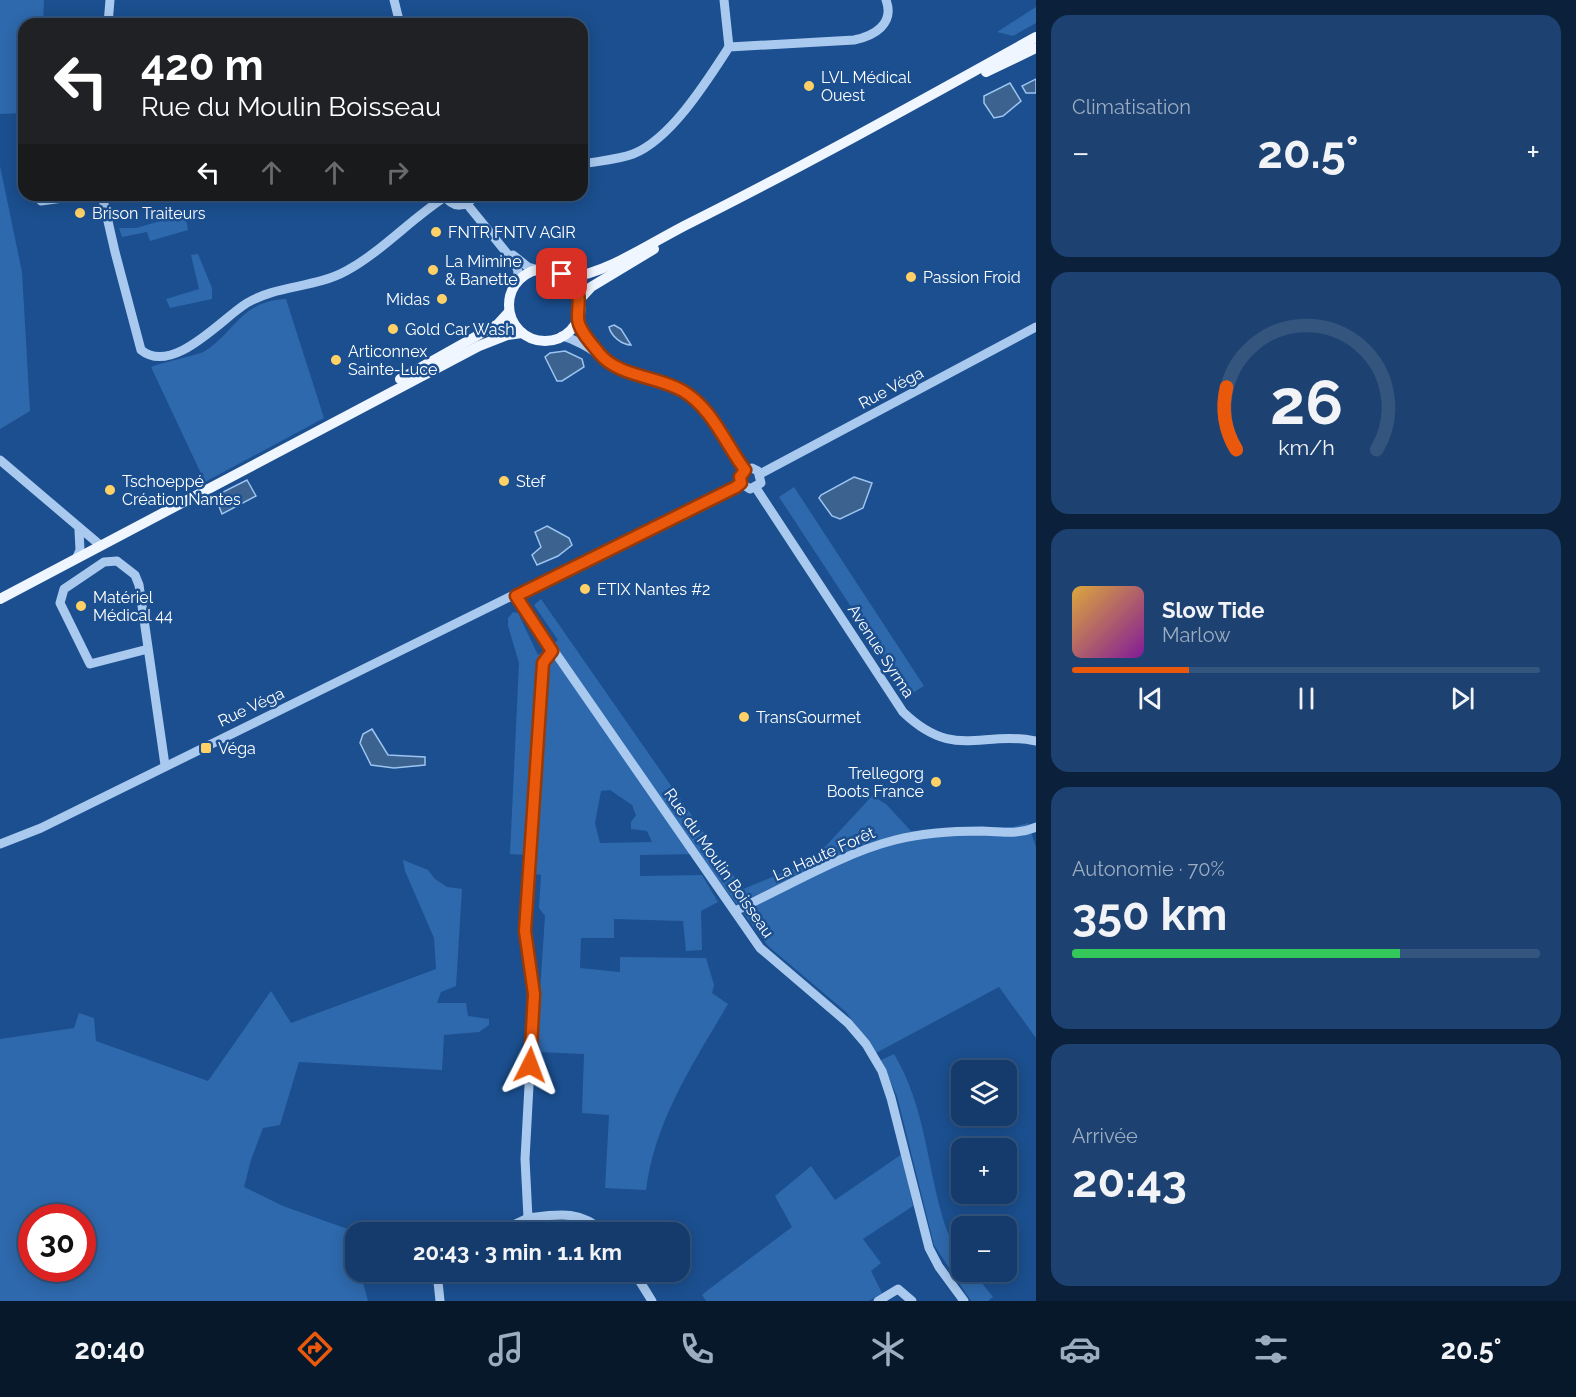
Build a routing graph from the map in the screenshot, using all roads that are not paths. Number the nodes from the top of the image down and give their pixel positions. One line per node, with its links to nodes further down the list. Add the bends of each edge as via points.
1 (110, 0): 5 (street)
2 (394, 0): 6 (street)
3 (724, 0): 8 (street)
4 (886, 0): 8 (street, via 889,8 884,26 871,36)
5 (108, 18)
6 (398, 18)
7 (1036, 37): 10 (main road)
8 (729, 48): 11 (street, via 668,129 652,144 632,154)
9 (1036, 48): 10 (main road)
10 (923, 101): 12 (main road)
11 (588, 163)
12 (759, 189): 20 (main road, via 618,260); 22 (main road, via 612,273)
13 (103, 201): 14 (street, via 141,350 154,356 194,344 248,302 348,270)
14 (438, 201)
15 (450, 201): 17 (street, via 454,205)
16 (470, 201): 17 (street)
17 (467, 204): 18 (street)
18 (504, 248): 19 (street); 21 (street, via 517,267)
19 (538, 270): 20 (main road, via 553,270); 21 (main road)
20 (568, 278): 22 (main road)
21 (517, 282): 23 (main road)
22 (580, 299): 24 (main road)
23 (509, 312): 26 (main road); 29 (main road, via 498,324)
24 (578, 319): 27 (main road); 28 (street)
25 (1036, 327): 32 (street, Rue Véga)
26 (522, 333): 27 (main road, via 540,340); 29 (main road, via 479,346)
27 (562, 336): 28 (street)
28 (601, 356): 31 (street, via 696,399)
29 (291, 444): 36 (main road)
30 (0, 460): 35 (street)
31 (745, 470): 32 (street, via 755,469); 33 (street)
32 (760, 474): 34 (street)
33 (741, 483): 34 (street, via 746,488); 38 (street, Rue Véga)
34 (756, 488): 42 (street, Avenue Syrma, via 903,712 914,722 951,741)
35 (79, 530): 36 (street); 37 (street)
36 (100, 545): 37 (main road)
37 (77, 557): 39 (main road)
38 (519, 594): 41 (street, Rue du Moulin Boisseau); 43 (street, Rue Véga)
39 (0, 599)
40 (148, 649): 40 (street, via 139,585 125,565 104,562 64,589 60,603 90,664); 43 (street)
41 (552, 651): 46 (street, Rue du Moulin Boisseau); 47 (street, via 543,663 525,931 534,994 525,1159)
42 (1036, 741)
43 (165, 765): 45 (street, Rue Véga, via 31,833)
44 (1036, 827): 46 (street, La Haute Forêt, via 1016,833 945,833 895,840 858,853)
45 (0, 844)
46 (735, 911): 52 (street, Rue du Moulin Boisseau, via 760,948 848,1023 882,1071 929,1248)
47 (528, 1218): 48 (street); 49 (street, via 581,1216)
48 (519, 1222)
49 (594, 1222)
50 (438, 1282): 53 (street)
51 (640, 1282): 54 (street)
52 (960, 1299)
53 (440, 1301)
54 (652, 1301)
55 (878, 1301): 56 (street, via 902,1287)
56 (912, 1301)

